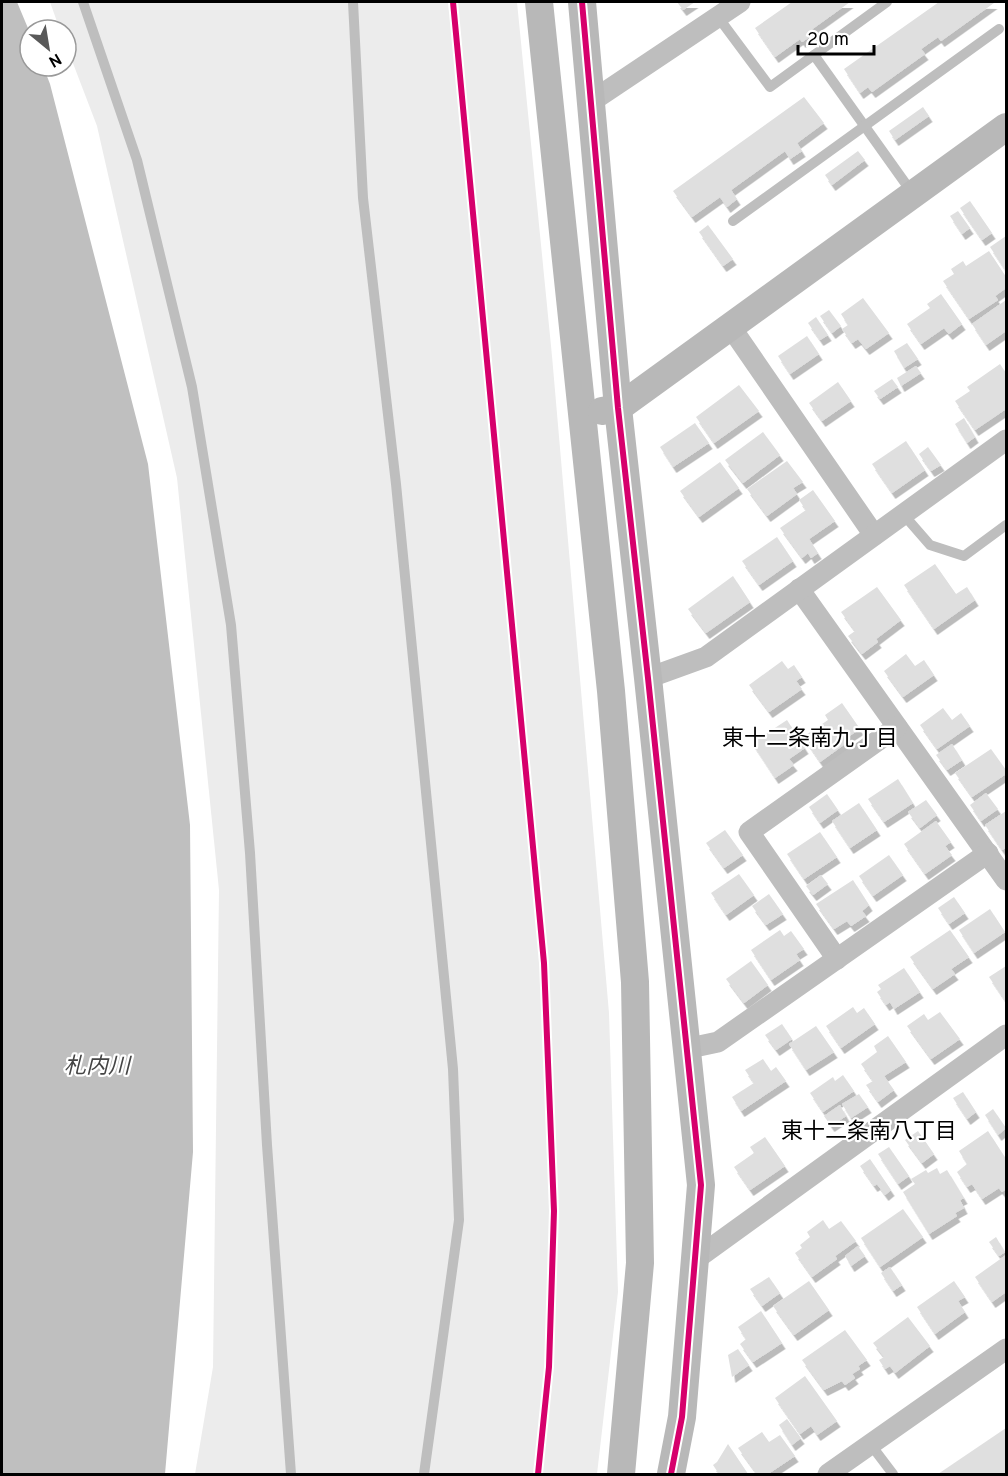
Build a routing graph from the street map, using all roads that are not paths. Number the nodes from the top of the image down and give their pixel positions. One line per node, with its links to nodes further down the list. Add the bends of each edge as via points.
1 (83, 2): 33 (lane, via 137,160 189,375 231,625)
2 (353, 2): 34 (lane, via 363,198 396,484 453,1081 459,1220)
3 (539, 2): 17 (street)
4 (582, 2): 10 (street)
5 (740, 2): 7 (street)
6 (887, 2): 9 (lane)
7 (718, 17): 9 (lane, via 770,87); 10 (street)
8 (999, 29): 11 (lane)
9 (814, 55): 11 (lane)
10 (592, 101): 16 (street)
11 (864, 127): 13 (lane); 14 (lane)
12 (1006, 127): 13 (street)
13 (913, 194): 15 (street)
14 (733, 221)
15 (730, 326): 16 (street); 21 (street)
16 (618, 408): 17 (street); 23 (street)
17 (581, 416): 35 (street, via 611,691 635,982 640,1263)
18 (1006, 440): 19 (street)
19 (903, 514): 20 (lane, via 930,545 964,556); 21 (street)
20 (1006, 525)
21 (874, 535): 22 (street)
22 (799, 589): 23 (street, via 706,657); 24 (street)
23 (648, 678): 29 (street)
24 (897, 727): 25 (street); 27 (street, via 749,832)
25 (988, 853): 26 (street); 27 (street)
26 (1006, 880)
27 (837, 959): 29 (street, via 718,1042)
28 (1006, 1035): 30 (street)
29 (685, 1049): 30 (street, via 701,1185)
30 (696, 1259): 36 (street, via 682,1417)
31 (1006, 1349): 32 (street)
32 (872, 1444): 37 (street); 38 (lane)
33 (291, 1474)
34 (424, 1474)
35 (621, 1474)
36 (672, 1474)
37 (828, 1474)
38 (893, 1474)

